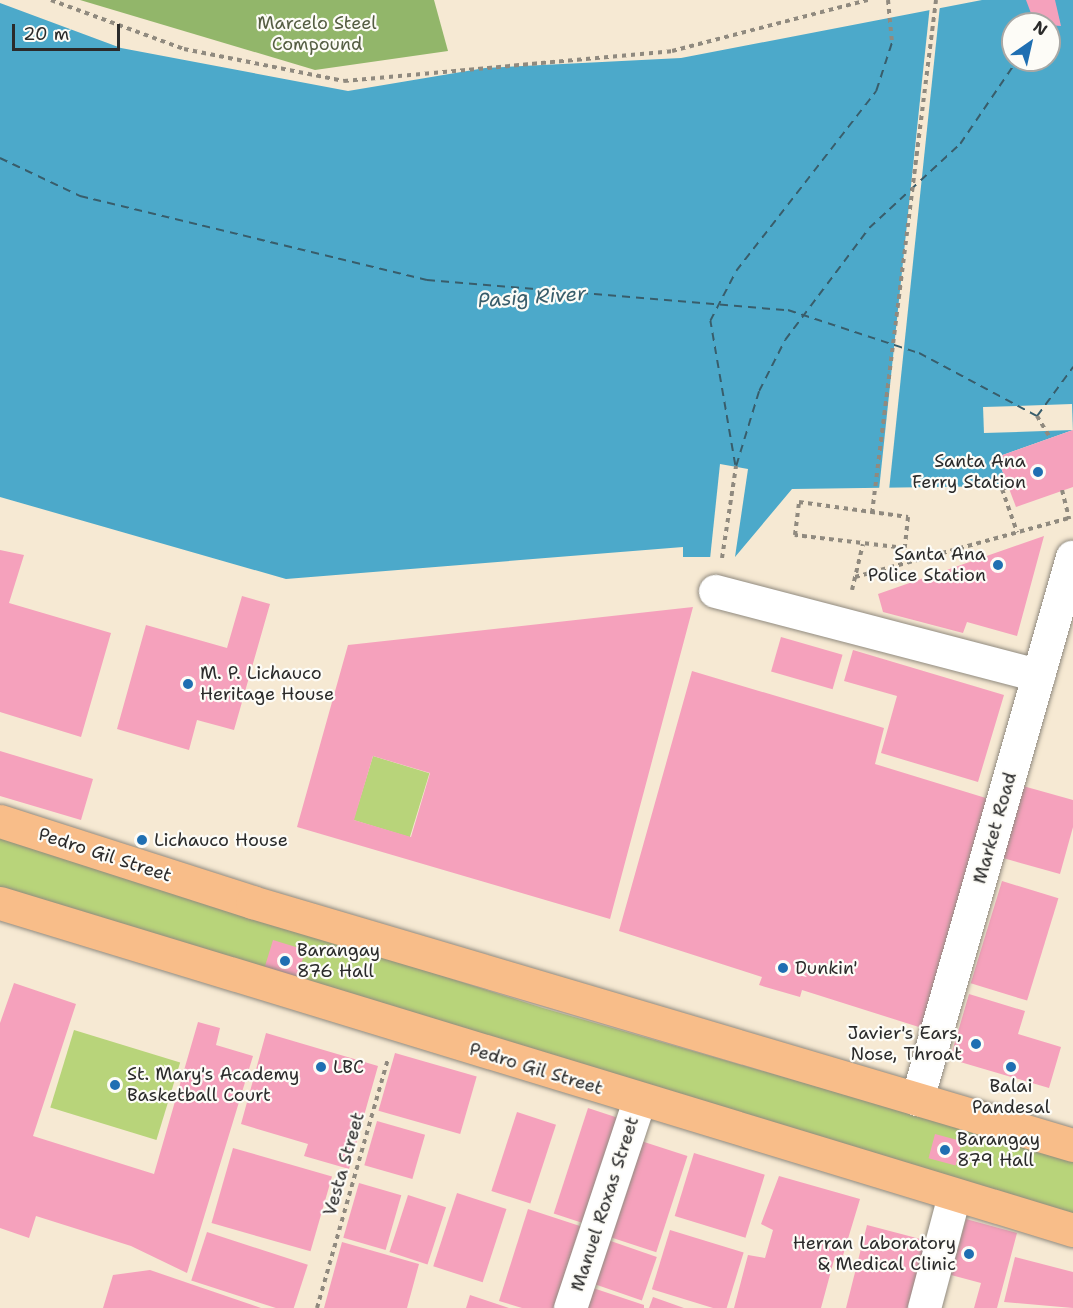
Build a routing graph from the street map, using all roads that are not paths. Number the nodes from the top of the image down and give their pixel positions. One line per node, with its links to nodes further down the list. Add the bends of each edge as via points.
1 (1072, 557): 3 (street, Market Road)
2 (715, 591): 3 (street)
3 (1038, 675): 7 (street, Market Road)
4 (0, 821): 7 (main road, Pedro Gil Street)
5 (0, 903): 6 (main road, Pedro Gil Street)
6 (639, 1100): 9 (main road, Pedro Gil Street); 11 (street, Manuel Roxas Street)
7 (917, 1100): 8 (main road, Pedro Gil Street)
8 (1073, 1145)
9 (954, 1195): 10 (main road, Pedro Gil Street); 12 (street)
10 (1073, 1230)
11 (570, 1308)
12 (924, 1308)

